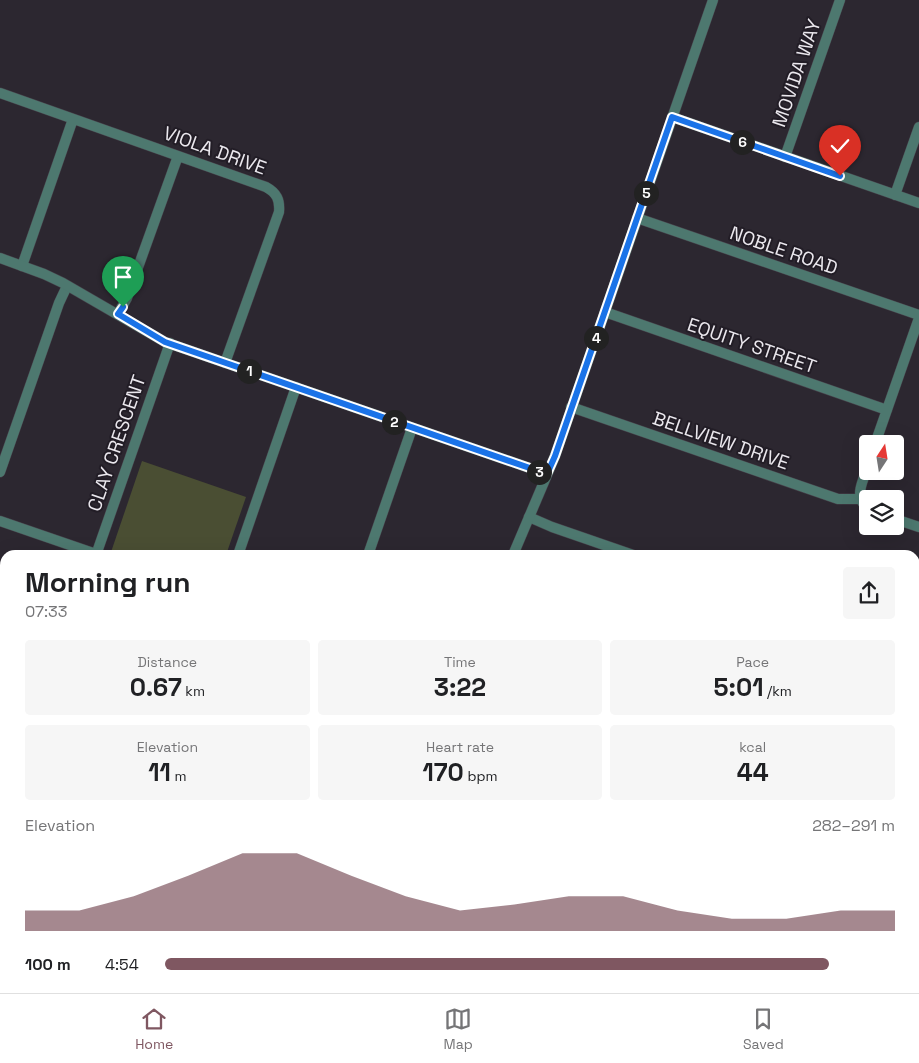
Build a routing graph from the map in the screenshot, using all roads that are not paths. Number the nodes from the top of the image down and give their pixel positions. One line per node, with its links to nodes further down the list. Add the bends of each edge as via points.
1 (713, 0): 4 (street)
2 (840, 0): 8 (street, MOVIDA WAY)
3 (0, 93): 5 (street, VIOLA DRIVE)
4 (672, 117): 8 (street); 11 (street)
5 (73, 119): 7 (street, VIOLA DRIVE); 13 (street)
6 (919, 127): 9 (street)
7 (178, 156): 16 (street, via 128,298); 19 (street, VIOLA DRIVE, via 266,187 278,197 280,204)
8 (785, 156): 9 (street)
9 (895, 195): 10 (street)
10 (919, 203)
11 (638, 218): 15 (street); 17 (street, NOBLE ROAD)
12 (0, 258): 13 (street)
13 (22, 266): 14 (street)
14 (67, 286): 16 (street); 25 (street, via 58,303)
15 (605, 312): 21 (street); 22 (street, EQUITY STREET)
16 (118, 314): 18 (street)
17 (919, 317): 22 (street)
18 (170, 343): 19 (street); 33 (street, CLAY CRESCENT)
19 (225, 363): 20 (street)
20 (296, 387): 23 (street); 34 (street)
21 (572, 408): 26 (street); 27 (street, BELLVIEW DRIVE, via 838,499)
22 (887, 410): 24 (street)
23 (412, 428): 26 (street); 35 (street)
24 (879, 435)
25 (0, 472)
26 (547, 474): 28 (street)
27 (859, 499)
28 (529, 516): 36 (street); 37 (street)
29 (0, 521): 32 (street)
30 (904, 522): 31 (street)
31 (919, 527)
32 (82, 550)
33 (98, 550)
34 (240, 550)
35 (370, 550)
36 (515, 550)
37 (619, 550)

